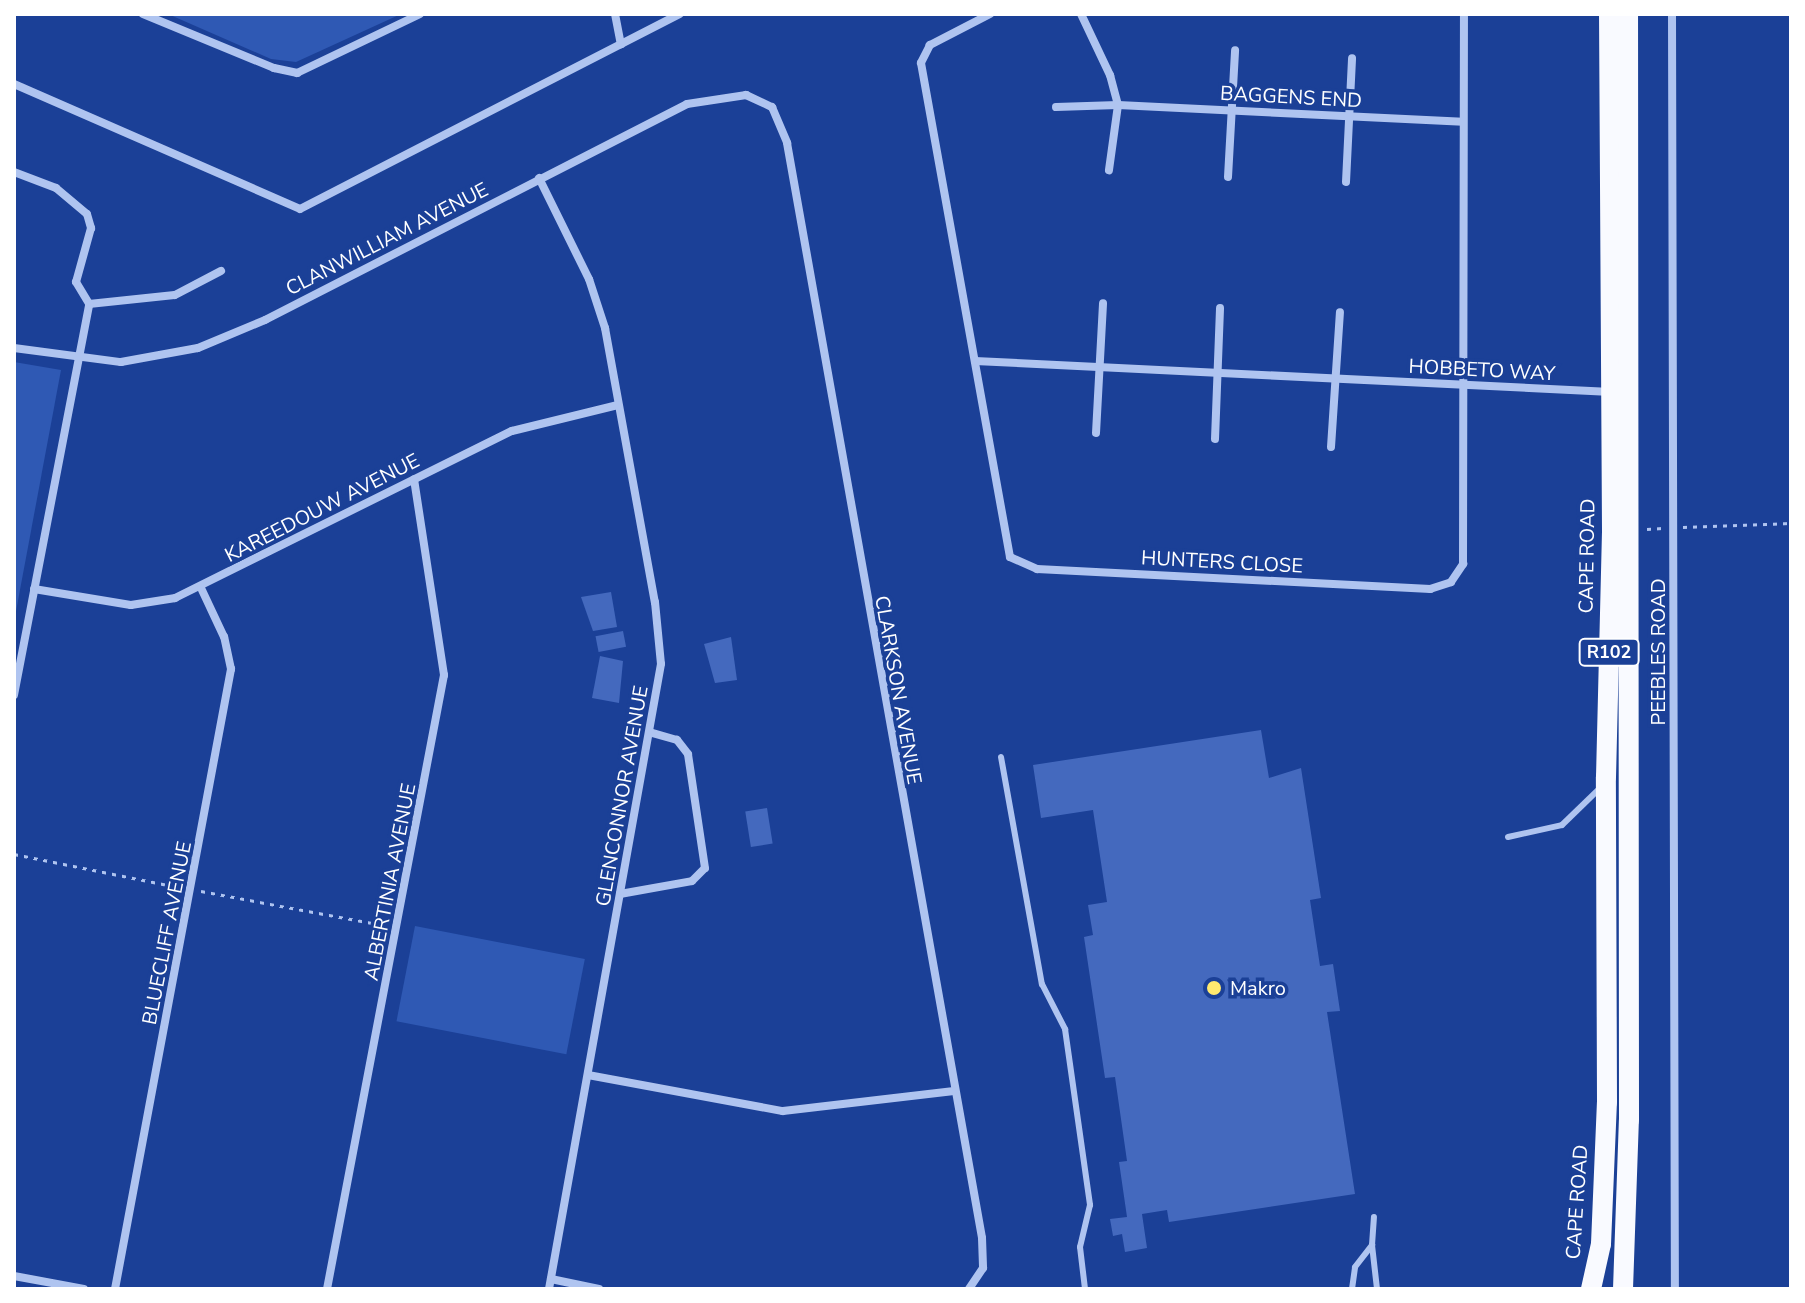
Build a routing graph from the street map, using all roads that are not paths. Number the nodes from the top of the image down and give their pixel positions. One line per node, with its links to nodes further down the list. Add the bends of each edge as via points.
1 (143, 14): 2 (street, via 283,72 297,73)
2 (420, 14)
3 (615, 14): 11 (street)
4 (680, 14): 11 (street)
5 (990, 14): 33 (street, HUNTERS CLOSE, via 930,45 921,63)
6 (1081, 14): 16 (street)
7 (1464, 14): 20 (street, HUNTERS CLOSE)
8 (1609, 14): 38 (main road, CAPE ROAD / R102)
9 (1628, 14): 38 (main road, CAPE ROAD / R102)
10 (1672, 14): 68 (street, PEEBLES ROAD)
11 (621, 44): 14 (street, via 300,209)
12 (1235, 50): 18 (street)
13 (1352, 58): 19 (street)
14 (14, 84)
15 (762, 98): 24 (street, CLANWILLIAM AVENUE, via 730,95 687,104); 53 (street, CLARKSON AVENUE, via 772,107 787,143)
16 (1118, 105): 17 (street, BAGGENS END); 18 (street, BAGGENS END); 21 (street)
17 (1056, 107)
18 (1232, 110): 19 (street, BAGGENS END); 23 (street)
19 (1351, 116): 20 (street, BAGGENS END); 25 (street)
20 (1463, 122): 37 (street, HUNTERS CLOSE)
21 (1109, 170)
22 (14, 172): 28 (street, via 56,188 87,214 91,228 76,282)
23 (1228, 177)
24 (539, 178): 32 (street, CLANWILLIAM AVENUE, via 223,339 121,362); 39 (street, GLENCONNOR AVENUE, via 589,279 605,328)
25 (1346, 182)
26 (221, 271): 28 (street, via 175,295)
27 (1103, 303): 34 (street)
28 (89, 304): 32 (street)
29 (1220, 308): 35 (street)
30 (1340, 312): 36 (street)
31 (14, 348): 32 (street, CLANWILLIAM AVENUE)
32 (79, 360): 45 (street)
33 (975, 361): 34 (street, HOBBETO WAY); 37 (street, HUNTERS CLOSE, via 1006,548 1025,566 1430,589 1451,582 1463,564)
34 (1099, 367): 35 (street, HOBBETO WAY); 40 (street)
35 (1219, 372): 36 (street, HOBBETO WAY); 41 (street)
36 (1336, 378): 37 (street, HOBBETO WAY); 42 (street)
37 (1464, 384): 38 (street, HOBBETO WAY)
38 (1619, 392): 49 (main road, CAPE ROAD / R102); 67 (main road, CAPE ROAD / R102, via 1629,1120)
39 (618, 405): 43 (street, KAREEDOUW AVENUE, via 524,427); 47 (street, GLENCONNOR AVENUE, via 660,634)
40 (1096, 433)
41 (1215, 439)
42 (1331, 447)
43 (414, 479): 44 (street, KAREEDOUW AVENUE); 60 (street, ALBERTINIA AVENUE, via 444,675)
44 (201, 588): 45 (street, KAREEDOUW AVENUE, via 156,604 131,605); 59 (street, BLUECLIFF AVENUE, via 224,637 231,669)
45 (34, 589): 46 (street)
46 (14, 695)
47 (652, 733): 51 (street, GLENCONNOR AVENUE); 51 (street, via 677,740 688,754 705,868 692,881)
48 (1001, 757): 63 (lane, via 1042,984 1065,1029 1090,1205 1080,1247)
49 (1606, 777): 50 (lane, via 1591,801 1562,825); 66 (main road, CAPE ROAD / R102, via 1607,1102 1601,1244)
50 (1508, 837)
51 (620, 894): 52 (street, GLENCONNOR AVENUE)
52 (588, 1075): 53 (street, via 783,1111); 57 (street, GLENCONNOR AVENUE)
53 (952, 1091): 62 (street, CLARKSON AVENUE, via 984,1254 983,1268)
54 (1374, 1217): 55 (lane)
55 (1372, 1245): 64 (lane, via 1355,1267); 65 (lane)
56 (14, 1276): 58 (street)
57 (550, 1284): 61 (street)
58 (84, 1289)
59 (115, 1289)
60 (327, 1289)
61 (599, 1289)
62 (969, 1289)
63 (1085, 1289)
64 (1352, 1289)
65 (1377, 1289)
66 (1591, 1289)
67 (1623, 1289)
68 (1675, 1289)

